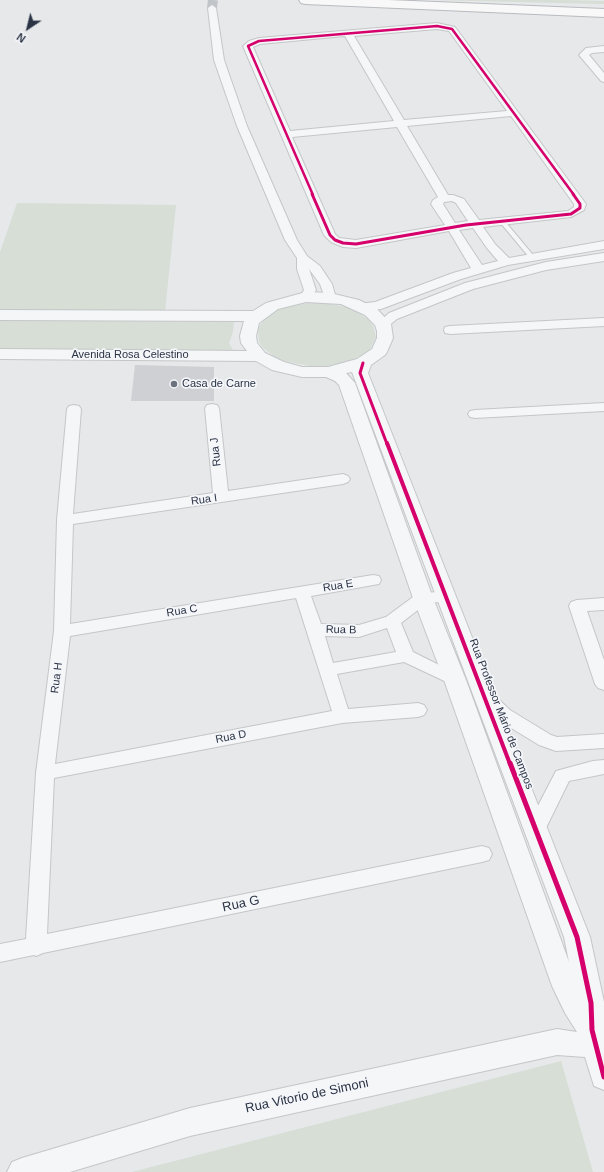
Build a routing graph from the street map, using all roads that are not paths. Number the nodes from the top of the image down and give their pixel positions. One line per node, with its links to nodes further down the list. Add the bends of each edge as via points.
1 (305, 0): 5 (highway)
2 (319, 0): 3 (highway)
3 (604, 6)
4 (212, 8): 22 (street, via 219,60 242,126 292,240)
5 (604, 14)
6 (348, 33): 9 (street, via 437,26 452,28); 10 (street); 11 (street, via 259,41 248,46)
7 (604, 49): 8 (street, via 589,50 584,55)
8 (604, 79)
9 (514, 113): 10 (street); 13 (street, via 581,206 571,214)
10 (401, 123): 11 (street); 12 (street)
11 (286, 134): 15 (street, via 330,235 335,240 356,244)
12 (444, 198): 14 (street, via 460,201); 15 (street, via 438,200 437,204)
13 (501, 220): 14 (street); 20 (lane)
14 (476, 224): 15 (street); 17 (street)
15 (451, 227): 18 (street)
16 (604, 245): 19 (street)
17 (491, 246): 18 (street); 24 (street)
18 (466, 248): 25 (street)
19 (563, 251): 20 (street); 23 (street)
20 (532, 256): 24 (street)
21 (604, 257): 23 (street)
22 (303, 258): 26 (street, via 303,269 310,290); 27 (street, via 316,269 326,284)
23 (572, 261): 32 (street, via 469,286 393,316)
24 (506, 262): 25 (street)
25 (478, 269): 28 (street, via 377,306)
26 (306, 298): 27 (street); 30 (street, via 282,302)
27 (330, 298): 28 (street)
28 (363, 307): 32 (street)
29 (0, 315): 30 (street)
30 (256, 316): 35 (street, Avenida Rosa Celestino, via 251,322 248,336 249,343)
31 (604, 322): 33 (street)
32 (383, 324): 36 (street, via 383,345 379,352)
33 (450, 330)
34 (0, 354): 35 (street, Avenida Rosa Celestino)
35 (259, 356): 37 (street, Avenida Rosa Celestino, via 290,369)
36 (363, 363): 37 (street); 47 (street, Rua Professor Mário de Campos, via 360,373)
37 (328, 372): 48 (street, via 341,377 347,383)
38 (604, 407): 41 (street)
39 (212, 408): 43 (street, Rua J)
40 (74, 409): 44 (street, Rua H)
41 (475, 414)
42 (343, 479): 43 (street, Rua I)
43 (221, 497): 44 (street, Rua I)
44 (65, 520): 52 (street, Rua H)
45 (373, 580): 46 (street, Rua E)
46 (302, 592): 51 (street); 52 (street, Rua C)
47 (446, 597): 48 (street); 57 (street, Rua Professor Mário de Campos)
48 (424, 598): 50 (street, Rua B); 55 (street)
49 (604, 604): 56 (street, via 577,606)
50 (392, 621): 51 (street, Rua B, via 359,631); 53 (street)
51 (314, 630): 54 (street)
52 (62, 631): 62 (street, Rua H)
53 (406, 656): 54 (street); 55 (street)
54 (327, 670): 59 (street)
55 (456, 680): 67 (street, via 565,986)
56 (604, 684)
57 (485, 697): 60 (street, via 504,715 545,740 556,744); 63 (street, Rua Professor Mário de Campos)
58 (418, 710): 59 (street, Rua D)
59 (342, 716): 62 (street, Rua D)
60 (604, 742)
61 (604, 767): 63 (street, via 562,776)
62 (45, 773): 65 (street, Rua H)
63 (536, 829): 67 (street, Rua Professor Mário de Campos, via 577,937)
64 (482, 854): 65 (street, Rua G)
65 (36, 947): 66 (street, Rua G)
66 (0, 954)
67 (599, 1058): 68 (street, Rua Vitorio de Simoni, via 557,1042 190,1122)
68 (26, 1171)

